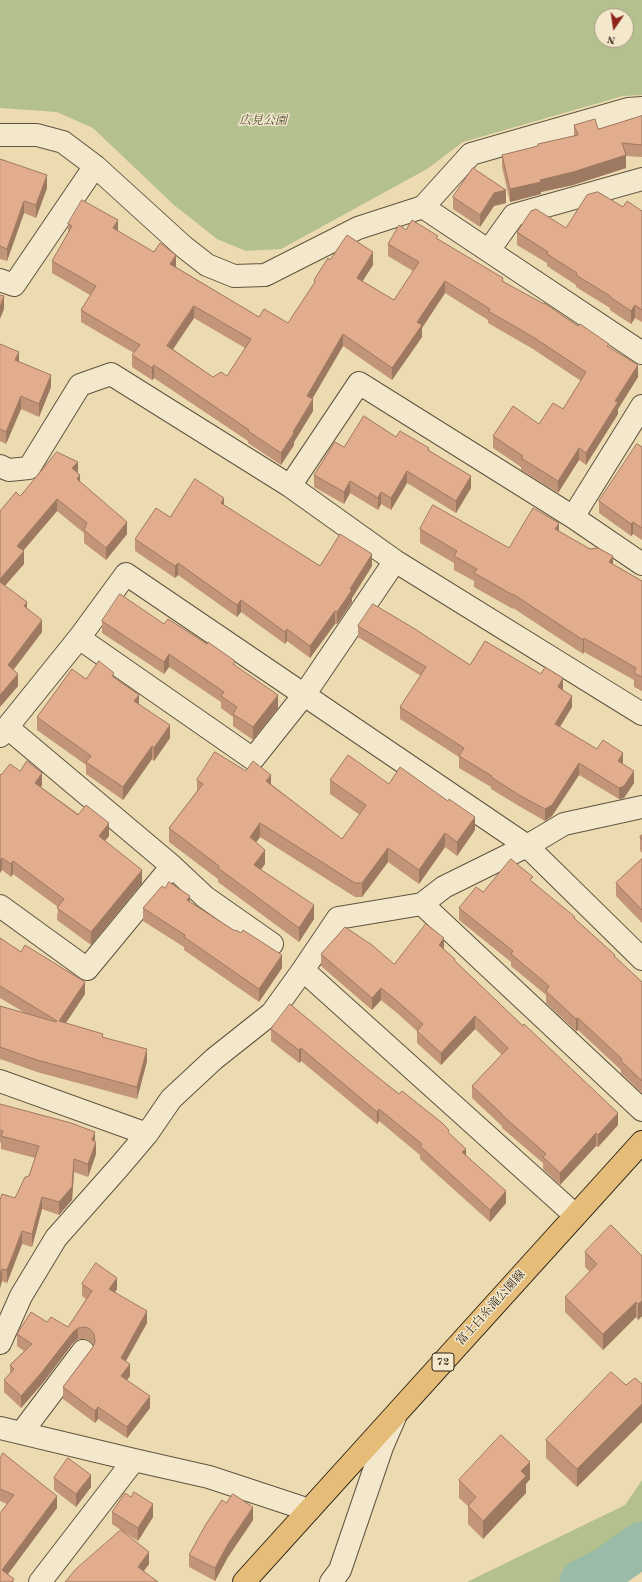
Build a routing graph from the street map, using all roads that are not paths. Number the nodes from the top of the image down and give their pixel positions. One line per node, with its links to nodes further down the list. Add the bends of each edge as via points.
1 (642, 108): 5 (street, via 628,109 471,154)
2 (0, 135): 3 (street, via 36,135 63,142)
3 (95, 166): 5 (street, via 184,247 207,265 234,276 265,275 358,228); 7 (street, via 14,285)
4 (642, 179): 6 (street, via 514,215)
5 (423, 207): 6 (street)
6 (489, 250): 8 (street)
7 (0, 280)
8 (642, 354)
9 (642, 406): 10 (street)
10 (635, 435): 13 (street)
11 (3, 472): 12 (street, via 29,468 80,385 111,374)
12 (290, 486): 13 (street, via 359,383); 14 (street)
13 (573, 517): 15 (street)
14 (395, 561): 17 (street); 18 (street)
15 (642, 564)
16 (79, 638): 17 (street, via 253,759); 17 (street, via 126,574); 19 (street)
17 (304, 695): 21 (street)
18 (642, 714)
19 (4, 732): 22 (street)
20 (642, 806): 21 (street, via 564,824)
21 (527, 846): 23 (street, via 444,887); 26 (street)
22 (172, 866): 24 (street, via 87,969); 25 (street, via 205,897)
23 (422, 904): 27 (street, via 338,918); 29 (street)
24 (0, 906)
25 (272, 944)
26 (642, 959)
27 (303, 970): 30 (street, via 272,1013 214,1059 171,1099); 32 (street)
28 (0, 1081): 30 (street)
29 (642, 1110)
30 (147, 1134): 33 (street, via 56,1238 21,1296)
31 (642, 1142): 32 (main road, 富士白糸滝公園線 / 72)
32 (575, 1215): 35 (main road, 富士白糸滝公園線 / 72)
33 (0, 1343)
34 (83, 1352): 37 (street)
35 (398, 1413): 39 (main road, 富士白糸滝公園線 / 72); 42 (street, via 382,1447 340,1570)
36 (0, 1428): 37 (street)
37 (22, 1432): 38 (street)
38 (134, 1460): 39 (street, via 209,1477); 40 (street)
39 (309, 1510): 41 (main road, 富士白糸滝公園線 / 72)
40 (40, 1582)
41 (244, 1582)
42 (332, 1582)

